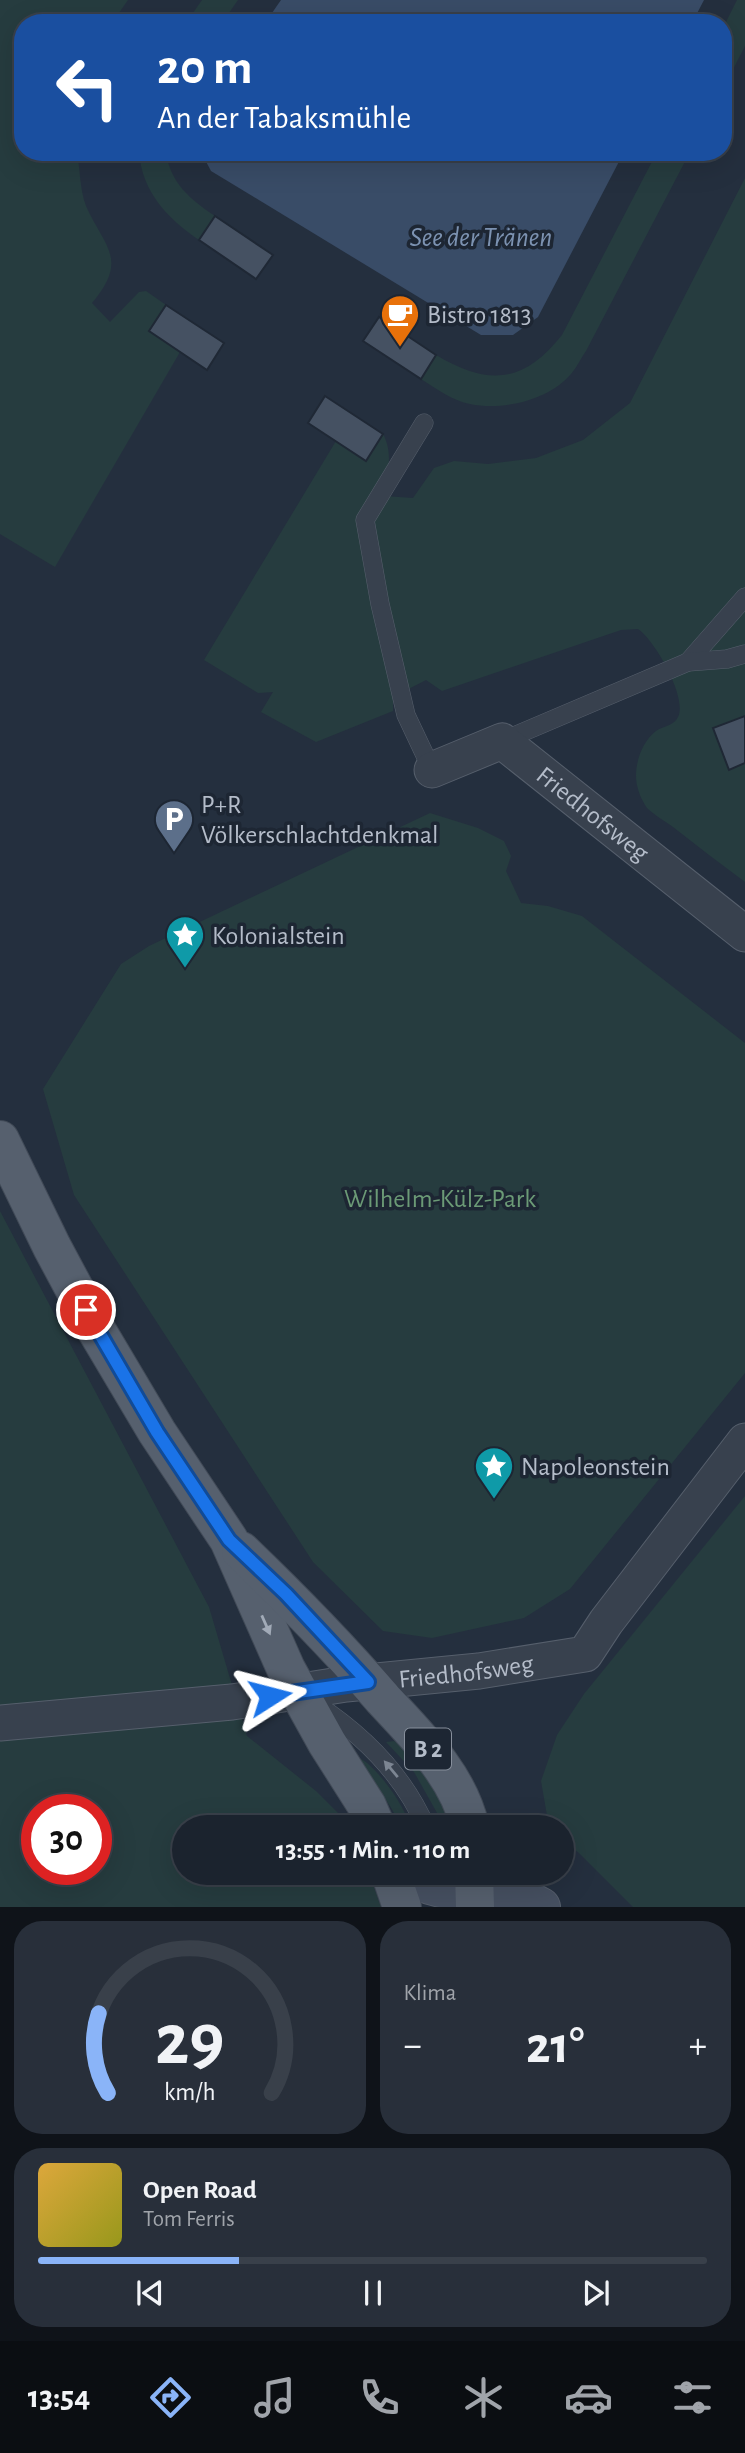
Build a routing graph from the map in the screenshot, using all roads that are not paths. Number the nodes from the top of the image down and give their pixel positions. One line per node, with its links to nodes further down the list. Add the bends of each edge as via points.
1 (424, 423): 6 (lane, via 365,520 406,715)
2 (745, 597): 4 (lane)
3 (745, 654): 4 (lane)
4 (688, 662): 5 (lane)
5 (502, 741): 6 (street); 7 (street, Friedhofsweg)
6 (432, 770)
7 (745, 934)
8 (0, 1140): 10 (main road, B 2, via 97,1331)
9 (745, 1441): 11 (street, Friedhofsweg, via 585,1654)
10 (229, 1540): 11 (main road, B 2); 12 (main road, B 2, one-way to 12)
11 (368, 1682): 12 (street, Friedhofsweg); 16 (main road, B 2, via 447,1774)
12 (298, 1691): 13 (street, Friedhofsweg, via 232,1702); 14 (main road, B 2); 15 (lane, one-way to 12, via 386,1763 346,1725)
13 (0, 1723)
14 (371, 1815)
15 (419, 1815)
16 (466, 1815)
17 (394, 1885): 20 (main road)
18 (427, 1885): 19 (main road)
19 (455, 1894): 21 (main road, via 512,1894)
20 (402, 1907)
21 (541, 1907)

